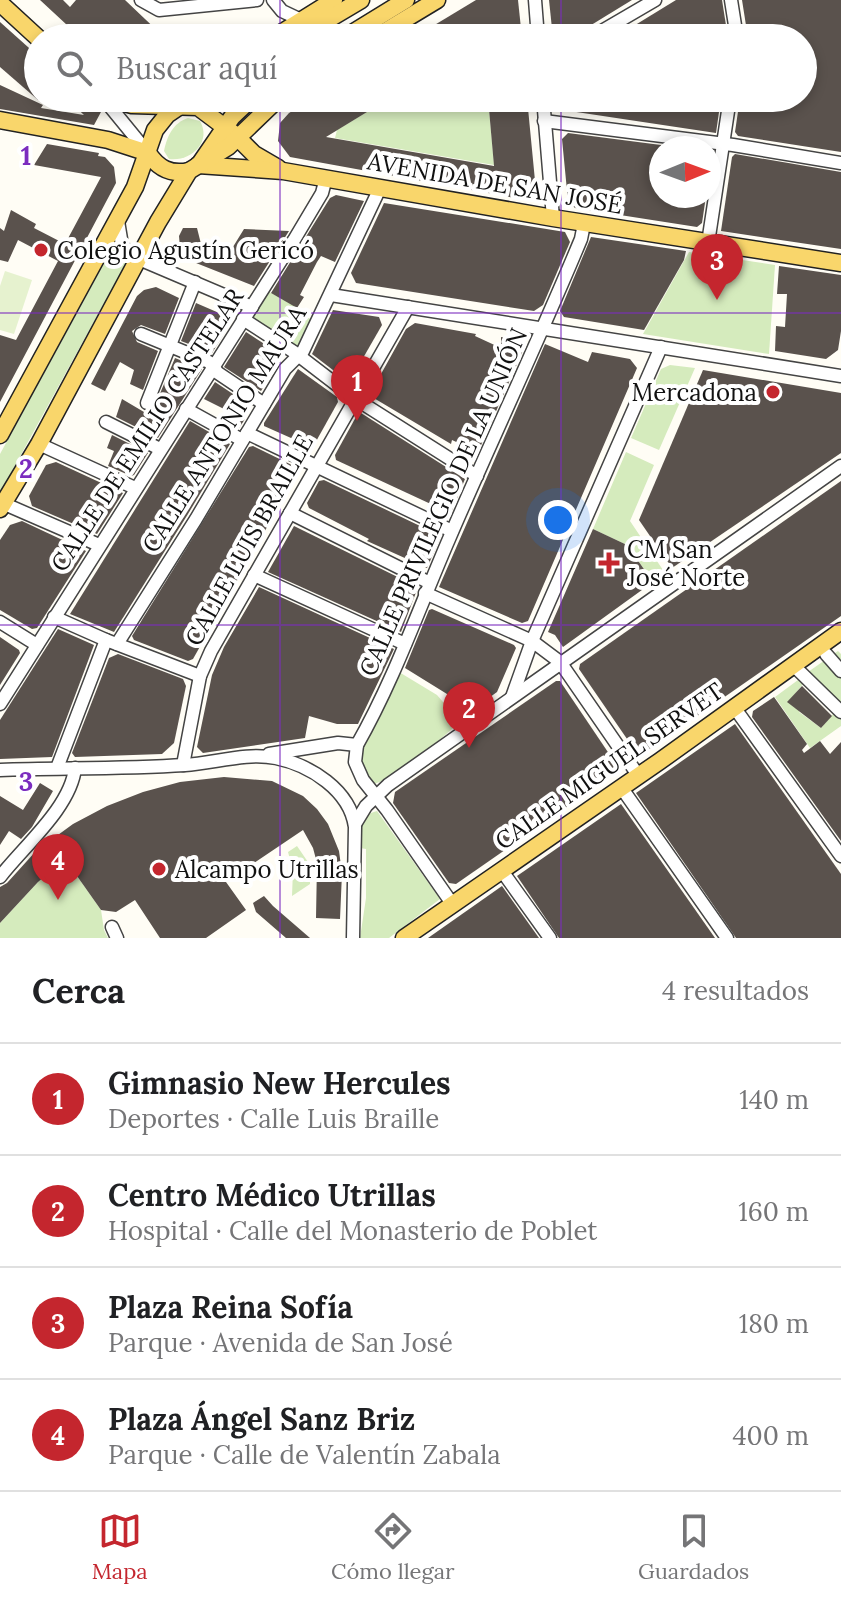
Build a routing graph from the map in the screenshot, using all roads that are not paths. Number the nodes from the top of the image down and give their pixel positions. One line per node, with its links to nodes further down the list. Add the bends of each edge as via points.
1 (141, 0): 2 (street, via 159,10)
2 (257, 0)
3 (273, 0): 12 (street)
4 (334, 0): 13 (main road)
5 (361, 0): 16 (main road)
6 (406, 0): 17 (main road)
7 (437, 0): 18 (main road)
8 (535, 0): 19 (street)
9 (655, 0): 20 (street)
10 (731, 0): 21 (street)
11 (0, 3): 22 (main road)
12 (282, 11): 13 (street); 14 (street)
13 (301, 20): 15 (main road)
14 (283, 24)
15 (297, 24)
16 (310, 24)
17 (367, 24)
18 (397, 24)
19 (537, 24)
20 (614, 24)
21 (735, 24)
22 (24, 25)
23 (115, 112): 35 (street, AVENIDA DE SAN JOSÉ)
24 (174, 112): 35 (main road, via 162,120)
25 (207, 112): 32 (main road, AVENIDA DE SAN JOSÉ)
26 (238, 112): 32 (main road)
27 (265, 112): 33 (main road)
28 (544, 112): 30 (street)
29 (728, 112): 34 (street)
30 (544, 121): 34 (street); 41 (street)
31 (1, 123): 35 (main road, via 108,140)
32 (225, 126): 33 (main road, AVENIDA DE SAN JOSÉ); 37 (main road)
33 (239, 138): 37 (main road); 38 (main road, AVENIDA DE SAN JOSÉ)
34 (723, 144): 36 (street); 44 (street)
35 (148, 153): 37 (main road, AVENIDA DE SAN JOSÉ, via 163,169); 42 (main road)
36 (841, 163)
37 (193, 168): 38 (main road, AVENIDA DE SAN JOSÉ); 45 (main road)
38 (283, 171): 39 (main road, AVENIDA DE SAN JOSÉ)
39 (326, 178): 40 (main road, AVENIDA DE SAN JOSÉ); 49 (street, CALLE DE EMILIO CASTELAR)
40 (380, 188): 41 (main road, AVENIDA DE SAN JOSÉ); 48 (street, CALLE ANTONIO MAURA)
41 (553, 218): 43 (main road, AVENIDA DE SAN JOSÉ)
42 (118, 221): 45 (street, via 124,248); 64 (main road)
43 (580, 223): 44 (main road, AVENIDA DE SAN JOSÉ); 52 (street, CALLE PRIVILEGIO DE LA UNIÓN, via 581,239)
44 (708, 243): 46 (main road, AVENIDA DE SAN JOSÉ)
45 (138, 259): 47 (street); 66 (main road)
46 (841, 263)
47 (195, 282): 49 (street); 54 (street)
48 (331, 295): 50 (street); 56 (street, CALLE ANTONIO MAURA)
49 (252, 307): 51 (street, CALLE DE EMILIO CASTELAR)
50 (408, 307): 52 (street); 59 (street, CALLE LUIS BRAILLE)
51 (243, 319): 56 (street); 57 (street, CALLE DE EMILIO CASTELAR)
52 (544, 329): 55 (street); 70 (street, CALLE PRIVILEGIO DE LA UNIÓN)
53 (141, 334): 54 (street)
54 (171, 347): 57 (street); 60 (street)
55 (661, 347): 58 (street); 81 (street)
56 (299, 356): 59 (street); 61 (street, CALLE ANTONIO MAURA)
57 (213, 365): 61 (street); 62 (street, CALLE DE EMILIO CASTELAR)
58 (841, 376)
59 (354, 398): 68 (street, CALLE LUIS BRAILLE); 70 (street)
60 (147, 403)
61 (264, 404): 65 (street, CALLE ANTONIO MAURA)
62 (186, 409): 65 (street); 67 (street, CALLE DE EMILIO CASTELAR)
63 (106, 422): 67 (street)
64 (0, 435)
65 (244, 436): 68 (street); 82 (street, CALLE ANTONIO MAURA)
66 (39, 444): 71 (street); 72 (main road)
67 (160, 449): 71 (street, CALLE DE EMILIO CASTELAR)
68 (316, 466): 73 (street, CALLE LUIS BRAILLE); 74 (street)
69 (841, 466): 86 (street)
70 (477, 476): 74 (street, CALLE PRIVILEGIO DE LA UNIÓN)
71 (135, 488): 75 (street, CALLE DE EMILIO CASTELAR)
72 (1, 505): 75 (street)
73 (290, 513): 76 (street, CALLE LUIS BRAILLE); 77 (street)
74 (452, 531): 77 (street, CALLE PRIVILEGIO DE LA UNIÓN)
75 (99, 545): 78 (street, CALLE DE EMILIO CASTELAR)
76 (254, 575): 83 (street); 89 (street, CALLE LUIS BRAILLE)
77 (428, 588): 81 (street); 83 (street, CALLE PRIVILEGIO DE LA UNIÓN)
78 (54, 617): 82 (street); 84 (street, CALLE DE EMILIO CASTELAR)
79 (0, 622): 84 (street)
80 (841, 631): 87 (main road, CALLE MIGUEL SERVET)
81 (532, 641): 86 (street); 90 (street)
82 (112, 642): 89 (street); 97 (street, CALLE ANTONIO MAURA)
83 (405, 644): 94 (street, CALLE PRIVILEGIO DE LA UNIÓN)
84 (37, 645): 91 (street, CALLE DE EMILIO CASTELAR)
85 (826, 654): 88 (street)
86 (560, 662): 90 (street); 100 (street)
87 (794, 666): 92 (main road, CALLE MIGUEL SERVET); 93 (street)
88 (841, 671)
89 (200, 676): 96 (street, CALLE LUIS BRAILLE)
90 (512, 697): 102 (street)
91 (0, 704)
92 (734, 707): 100 (main road, CALLE MIGUEL SERVET); 104 (street)
93 (841, 712)
94 (357, 745): 95 (street, via 338,743); 102 (street, via 356,768)
95 (259, 756): 96 (street); 103 (street, via 288,761 315,774 341,795)
96 (183, 765): 98 (street)
97 (57, 768): 98 (street); 99 (street)
98 (75, 768): 106 (street, via 69,791)
99 (0, 770)
100 (638, 775): 101 (main road, CALLE MIGUEL SERVET)
101 (621, 787): 105 (main road, CALLE MIGUEL SERVET); 111 (street)
102 (376, 796): 103 (street); 107 (street)
103 (355, 824): 108 (street)
104 (841, 856)
105 (502, 871): 107 (main road, CALLE MIGUEL SERVET); 110 (street)
106 (0, 877)
107 (453, 905): 109 (main road, CALLE MIGUEL SERVET)
108 (353, 938)
109 (404, 938)
110 (550, 938)
111 (727, 938)

